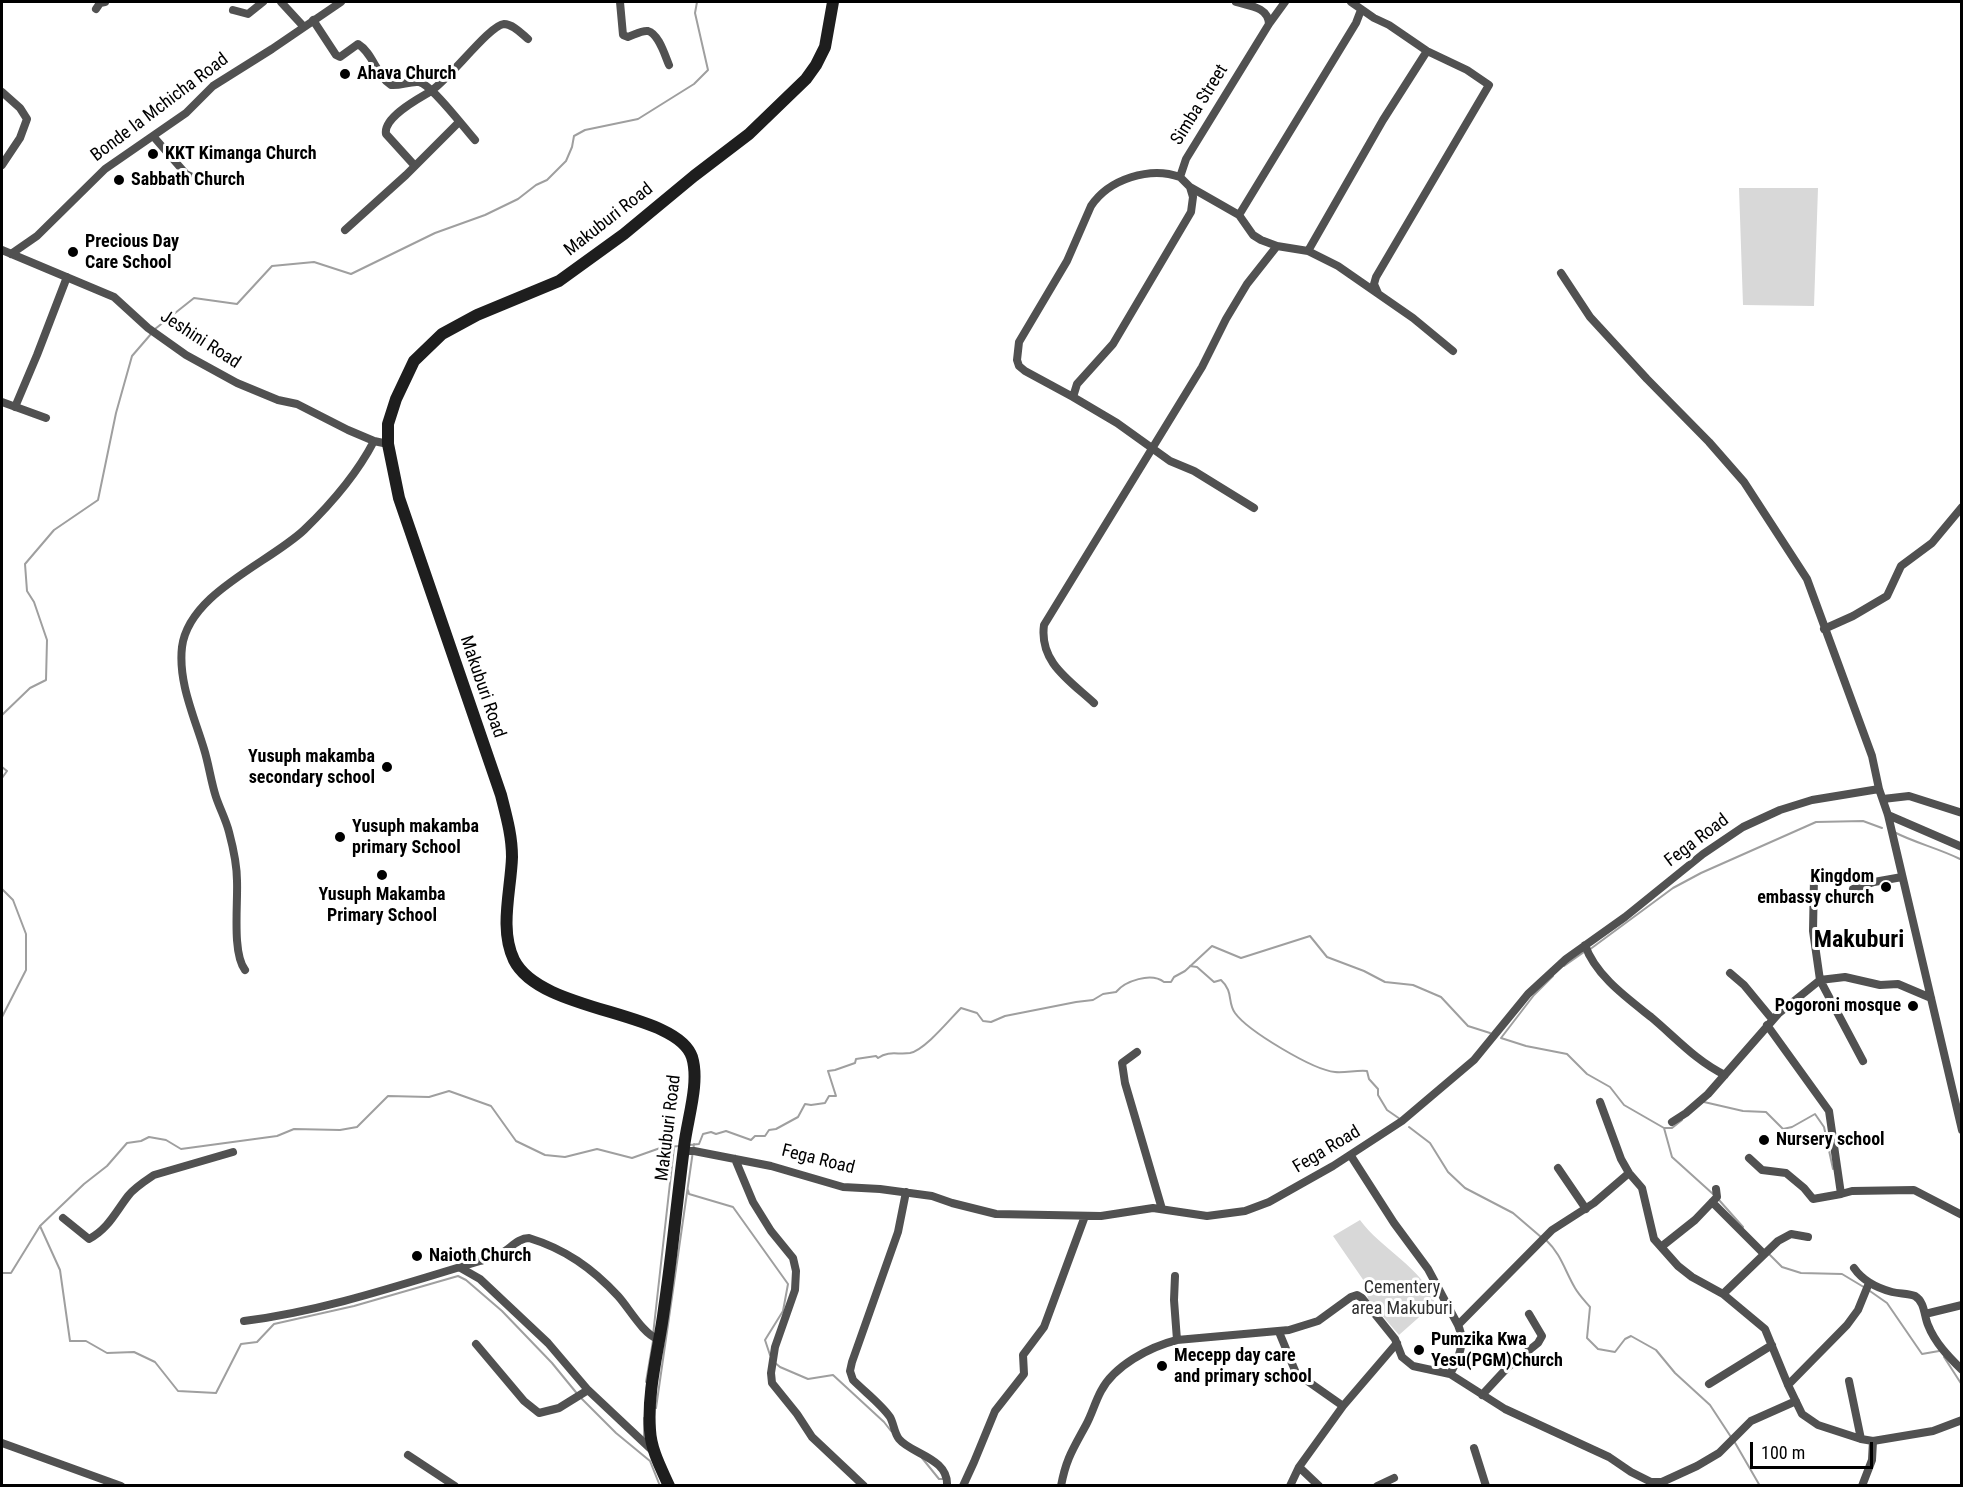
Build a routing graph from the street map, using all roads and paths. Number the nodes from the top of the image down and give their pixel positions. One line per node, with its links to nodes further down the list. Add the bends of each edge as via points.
1 (105, 2): 10 (street)
2 (263, 2): 11 (street, via 249,14)
3 (281, 2): 15 (street)
4 (341, 2): 13 (street, Bonde la Mchicha Road)
5 (620, 2): 18 (street, via 623,35 650,32)
6 (833, 2): 44 (street, Makuburi Road, via 825,46 816,64 806,79 749,134 559,281 477,315 428,345 414,361 396,399 388,424)
7 (1236, 2): 14 (street, via 1263,10)
8 (1285, 2): 14 (street, Simba Street)
9 (1351, 2): 12 (street)
10 (96, 9)
11 (232, 10)
12 (1361, 10): 17 (street); 29 (street)
13 (313, 20): 15 (street, Bonde la Mchicha Road); 19 (street, via 336,55 340,57 361,45 391,85 418,82)
14 (1269, 24): 26 (street, Simba Street, via 1186,159)
15 (304, 27): 22 (street, Bonde la Mchicha Road, via 213,86 186,113)
16 (528, 39): 19 (street, via 511,26 498,27)
17 (1427, 51): 33 (street); 37 (street, via 1489,85 1376,277)
18 (669, 65)
19 (433, 91): 21 (street); 25 (street, via 410,104 386,128 386,134)
20 (2, 92): 24 (street, via 27,119)
21 (459, 122): 23 (street); 25 (street)
22 (153, 136): 27 (street, via 186,174); 34 (street, Bonde la Mchicha Road, via 105,169 37,237)
23 (475, 140)
24 (2, 165)
25 (416, 166): 30 (street)
26 (1180, 177): 28 (street); 39 (street, via 1149,172 1118,183 1096,198 1067,261 1019,342 1019,366)
27 (201, 181)
28 (1190, 187): 29 (street); 39 (street, via 1191,212 1113,344 1077,384)
29 (1239, 215): 31 (street, via 1254,235)
30 (345, 230)
31 (1277, 246): 33 (street); 45 (street, via 1247,284)
32 (2, 250): 34 (street, Jeshini Road)
33 (1308, 251): 37 (street, via 1338,266)
34 (11, 254): 36 (street, Jeshini Road)
35 (1561, 273): 48 (street, via 1590,317 1744,482 1807,579)
36 (67, 277): 41 (street); 43 (street, Jeshini Road, via 114,297 186,355 237,383 297,404)
37 (1380, 296): 38 (street)
38 (1453, 351)
39 (1073, 397): 45 (street)
40 (2, 402): 41 (street)
41 (15, 407): 42 (street)
42 (46, 418)
43 (374, 441): 44 (street, Jeshini Road); 59 (street, via 357,471 305,529 236,577 198,613 182,647 185,687 233,847 237,951)
44 (388, 444): 70 (street, Makuburi Road, via 399,498 501,795 511,837 507,935 514,959 534,984 648,1024 669,1034 688,1050 694,1072)
45 (1153, 448): 47 (street); 49 (street, via 1044,625 1042,636 1048,658)
46 (1962, 507): 48 (street, via 1932,543 1901,566 1887,596)
47 (1254, 508)
48 (1824, 629): 50 (street, via 1872,756)
49 (1094, 703)
50 (1879, 789): 51 (street); 58 (street, Fega Road, via 1812,800 1743,827)
51 (1883, 799): 52 (street, via 1909,796); 53 (street)
52 (1962, 813)
53 (1888, 815): 54 (street); 56 (street)
54 (1962, 847)
55 (1814, 877): 61 (street, via 1813,931)
56 (1902, 877): 57 (street); 62 (street)
57 (1853, 889)
58 (1585, 945): 66 (street, via 1615,988 1700,1060); 72 (street, Fega Road, via 1528,994 1462,1072)
59 (245, 970)
60 (1730, 972): 63 (street)
61 (1820, 980): 62 (street, via 1845,977 1880,985 1898,984); 63 (street); 65 (street)
62 (1931, 998): 69 (street)
63 (1770, 1022): 66 (street); 79 (street, via 1829,1111)
64 (1137, 1052): 81 (street, via 1122,1063 1125,1083)
65 (1863, 1061)
66 (1725, 1075): 68 (street)
67 (1600, 1102): 76 (street)
68 (1672, 1122)
69 (1962, 1130)
70 (683, 1151): 74 (street, Fega Road); 100 (street, Makuburi Road)
71 (233, 1152): 85 (street, via 144,1181 110,1222 89,1239)
72 (1351, 1156): 81 (street, Fega Road, via 1291,1191 1245,1211 1207,1216); 98 (street, via 1428,1269)
73 (1749, 1158): 79 (street, via 1762,1170 1786,1173 1813,1199)
74 (735, 1159): 78 (street, Fega Road, via 843,1187); 127 (street, via 753,1202 793,1258 796,1271 795,1290 775,1347 772,1383 812,1437)
75 (1558, 1168): 82 (street)
76 (1629, 1173): 82 (street); 87 (street, via 1642,1188 1650,1227)
77 (1716, 1189): 80 (street, via 1717,1197)
78 (906, 1192): 84 (street, Fega Road, via 996,1214); 128 (street, via 898,1232 850,1374 890,1418 898,1439 941,1468)
79 (1841, 1194): 83 (street, via 1914,1190)
80 (1712, 1202): 87 (street); 88 (street)
81 (1162, 1209): 84 (street, Fega Road)
82 (1586, 1209): 98 (street, via 1552,1230)
83 (1962, 1215)
84 (1085, 1216): 129 (street, via 1044,1326 1023,1355 1024,1374 995,1411)
85 (63, 1218)
86 (1808, 1237): 88 (street, via 1791,1234)
87 (1661, 1247): 93 (street, via 1685,1272)
88 (1764, 1254): 93 (street)
89 (459, 1267): 97 (street, via 329,1304); 100 (street, via 499,1255 525,1238 532,1239 576,1258 620,1298 647,1333); 110 (street, via 480,1279 548,1343)
90 (1854, 1268): 92 (street)
91 (1175, 1276): 101 (street)
92 (1869, 1283): 96 (street, via 1892,1293 1912,1295 1920,1301); 109 (street, via 1847,1325)
93 (1723, 1294): 104 (street, via 1765,1329)
94 (1962, 1305): 96 (street)
95 (1529, 1314): 111 (street, via 1542,1336 1538,1343)
96 (1925, 1314): 105 (street, via 1940,1346)
97 (244, 1321)
98 (1458, 1324): 106 (street, via 1460,1351)
99 (1279, 1332): 101 (street); 102 (street, via 1318,1321 1357,1295); 113 (street, via 1296,1373)
100 (658, 1339): 119 (street, Makuburi Road, via 650,1430)
101 (1176, 1340): 130 (street, via 1122,1366 1107,1381 1067,1458)
102 (1397, 1343): 106 (street, via 1402,1357 1413,1366); 113 (street)
103 (476, 1344): 110 (street, via 539,1413 559,1408)
104 (1772, 1345): 108 (street); 109 (street)
105 (1962, 1370)
106 (1450, 1374): 111 (street)
107 (1849, 1381): 115 (street)
108 (1709, 1384)
109 (1788, 1385): 112 (street)
110 (588, 1390): 119 (street)
111 (1482, 1395): 123 (street, via 1609,1457 1640,1477)
112 (1796, 1401): 115 (street, via 1809,1420); 123 (street, via 1751,1421 1719,1453)
113 (1343, 1406): 121 (street)
114 (1962, 1420): 116 (street, via 1933,1431)
115 (1861, 1439): 116 (street)
116 (1874, 1441): 135 (street, via 1872,1460)
117 (2, 1443): 124 (street)
118 (1474, 1448): 134 (street)
119 (654, 1452): 126 (street, Makuburi Road)
120 (408, 1455): 125 (street)
121 (1299, 1467): 131 (street); 132 (street)
122 (1394, 1478): 133 (street)
123 (1662, 1484)
124 (120, 1485)
125 (455, 1485)
126 (669, 1485)
127 (864, 1485)
128 (947, 1485)
129 (963, 1485)
130 (1061, 1485)
131 (1290, 1485)
132 (1319, 1485)
133 (1377, 1485)
134 (1486, 1485)
135 (1862, 1485)

